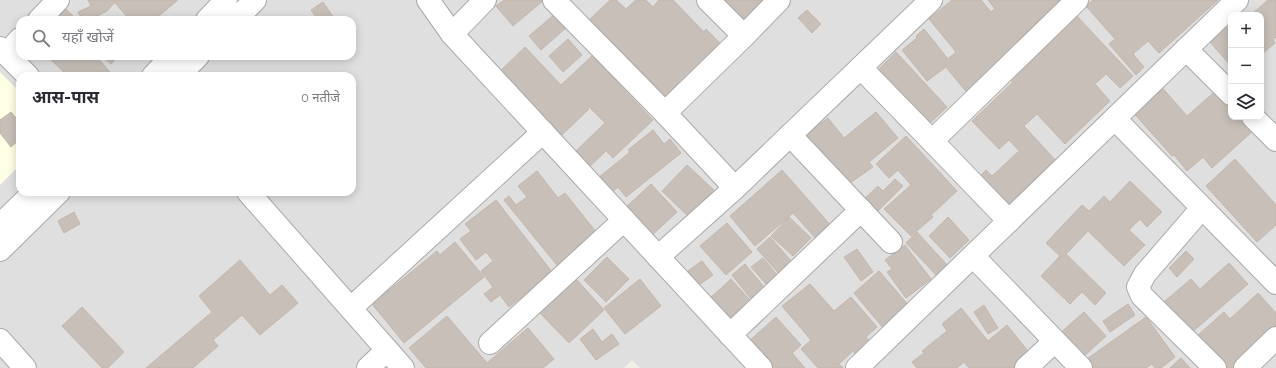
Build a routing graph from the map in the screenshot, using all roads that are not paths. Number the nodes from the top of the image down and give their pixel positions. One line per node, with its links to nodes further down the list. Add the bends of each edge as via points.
1 (58, 0): 12 (street)
2 (226, 0): 13 (street)
3 (255, 0): 14 (street)
4 (428, 0): 15 (street)
5 (485, 0): 15 (street)
6 (554, 0): 28 (street)
7 (708, 0): 16 (street)
8 (778, 0): 16 (street)
9 (931, 0): 23 (street)
10 (1077, 0): 32 (street)
11 (1237, 0): 18 (street)
12 (43, 16)
13 (211, 16)
14 (239, 16)
15 (452, 34): 30 (street)
16 (744, 36): 28 (street)
17 (9, 47): 19 (street)
18 (1186, 49): 27 (street); 29 (street)
19 (16, 58)
20 (18, 60): 24 (street)
21 (168, 60): 25 (street)
22 (194, 60): 26 (street)
23 (861, 68): 31 (street); 32 (street)
24 (25, 72)
25 (157, 72)
26 (182, 72)
27 (1228, 91)
28 (665, 113): 33 (street)
29 (1115, 119): 37 (street); 40 (street)
30 (543, 132): 39 (street); 47 (street)
31 (790, 135): 33 (street); 38 (street)
32 (932, 142): 40 (street)
33 (735, 188): 45 (street)
34 (30, 196): 41 (street)
35 (55, 196): 43 (street)
36 (252, 196): 47 (street)
37 (1202, 208): 46 (street); 61 (street, via 1145,274 1138,287 1142,296)
38 (861, 210): 42 (street); 48 (street)
39 (624, 220): 45 (street); 52 (street)
40 (1009, 221): 44 (street)
41 (0, 225)
42 (891, 242)
43 (0, 250)
44 (973, 256): 51 (street); 58 (street)
45 (658, 257): 48 (street)
46 (1276, 283)
47 (351, 308): 53 (street)
48 (730, 335): 57 (street)
49 (1276, 338): 62 (street)
50 (0, 340): 54 (street)
51 (1054, 341): 59 (street); 60 (street)
52 (490, 343)
53 (387, 350): 55 (street); 56 (street)
54 (25, 368)
55 (368, 368)
56 (403, 368)
57 (761, 368)
58 (857, 368)
59 (1026, 368)
60 (1081, 368)
61 (1215, 368)
62 (1245, 368)

